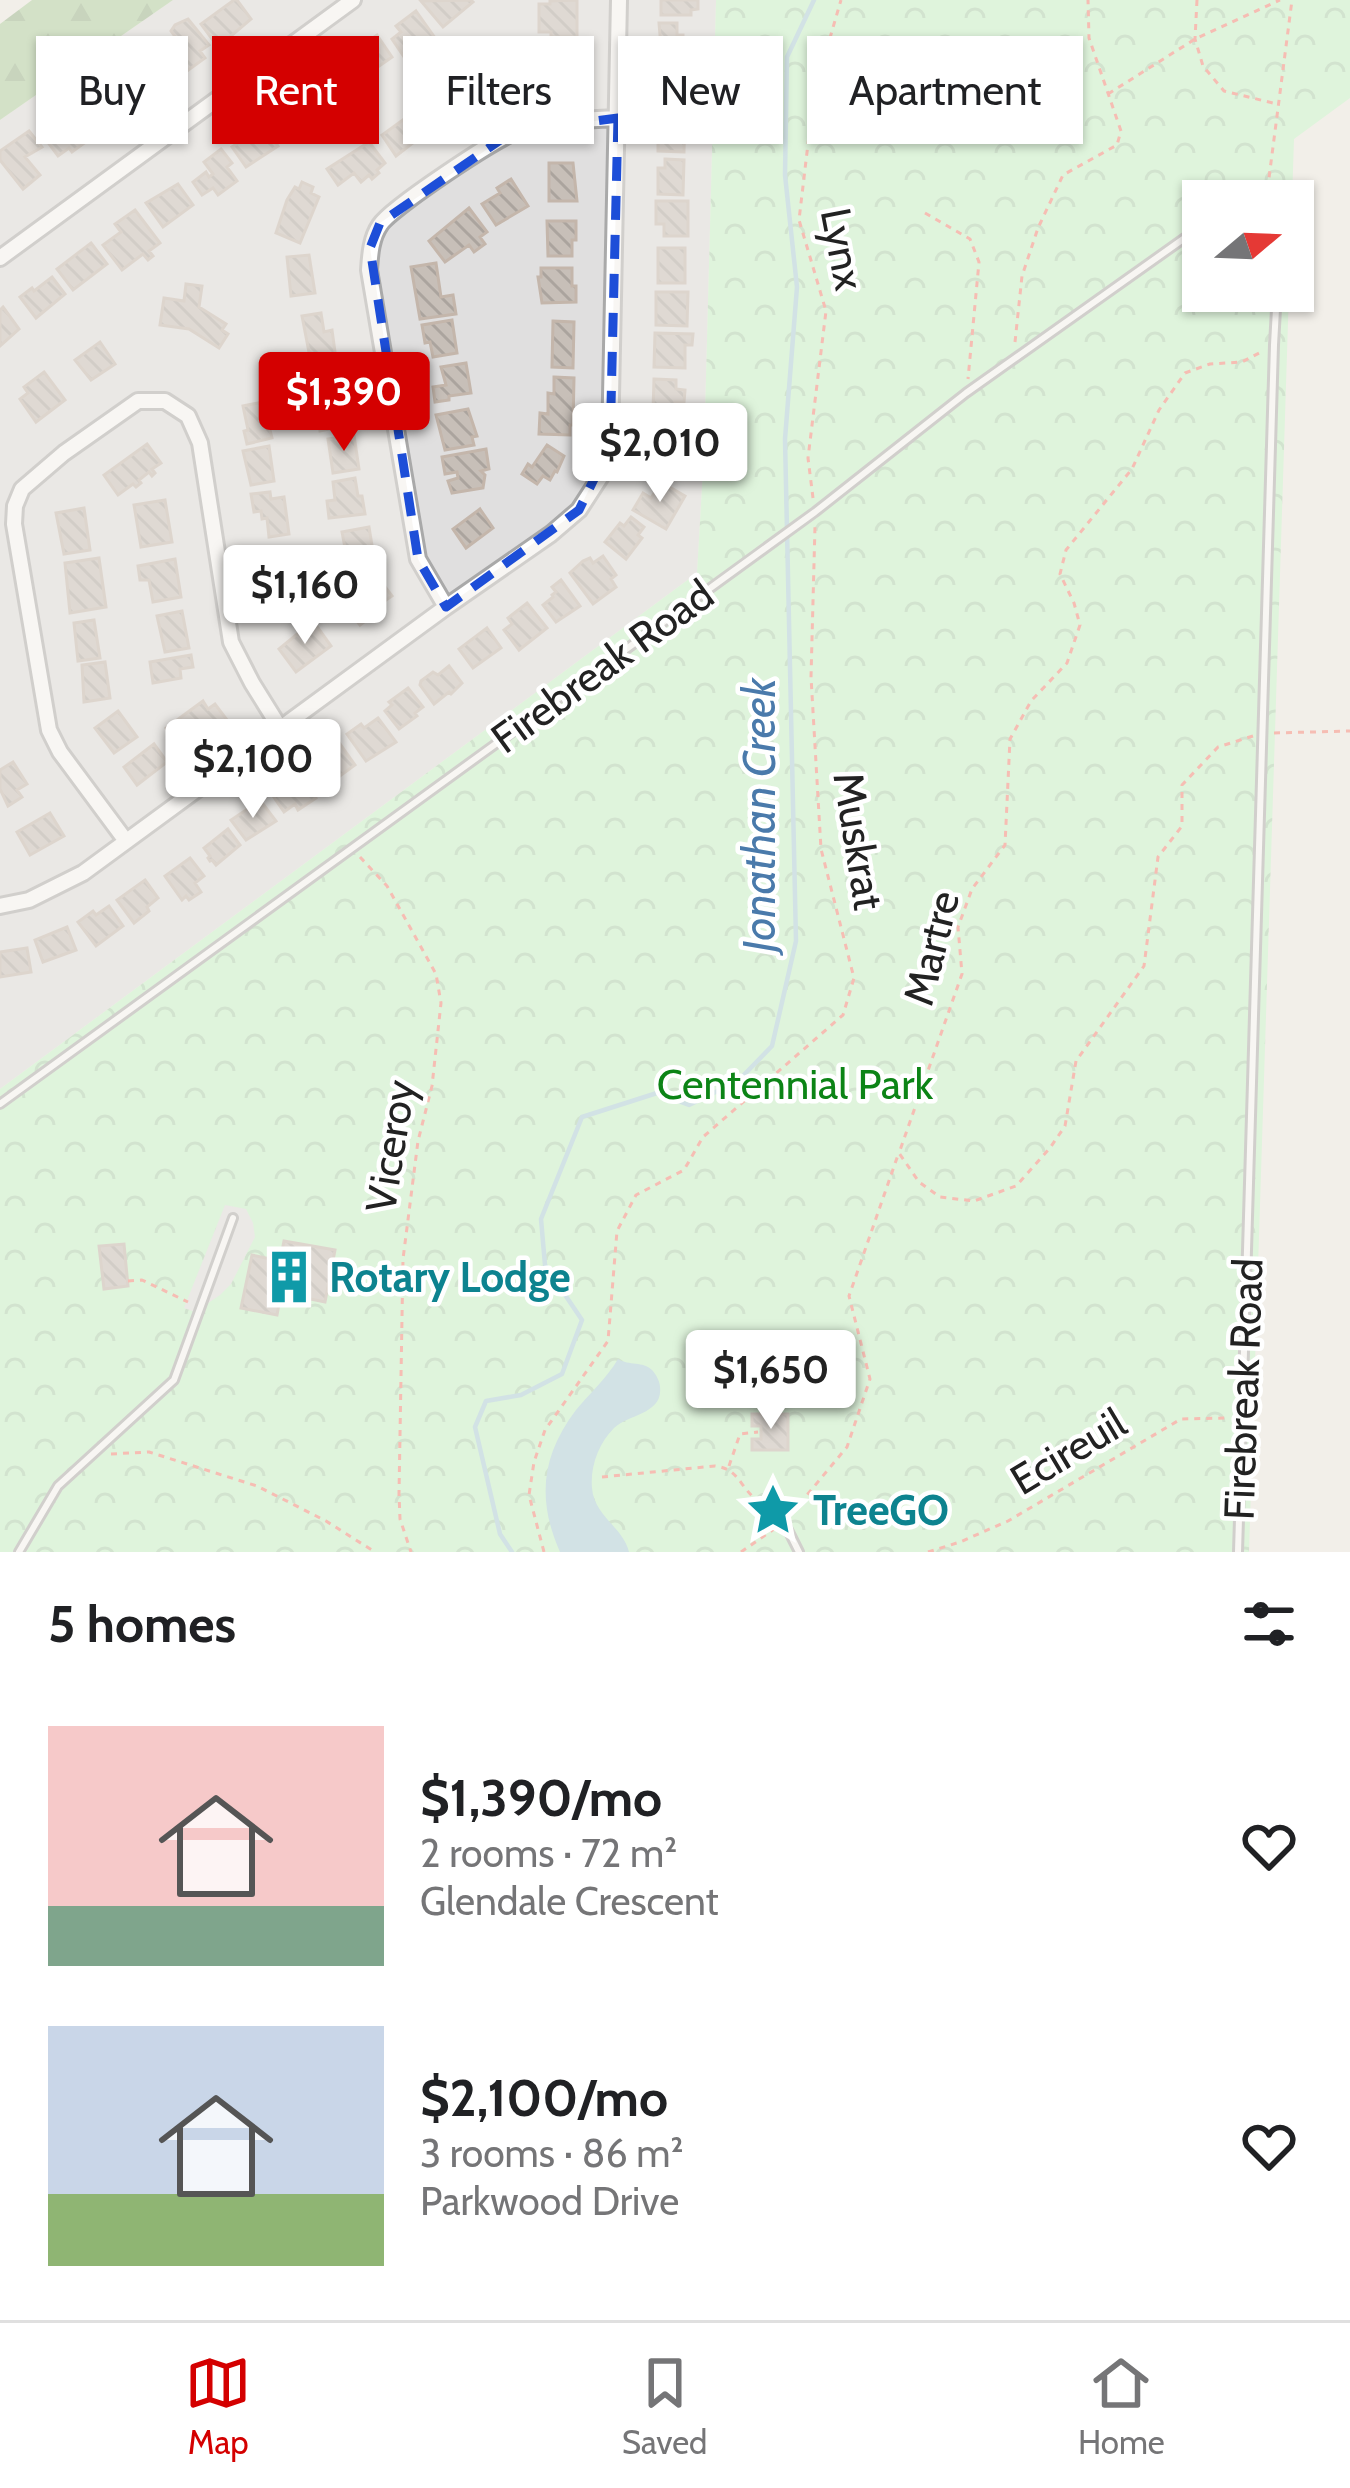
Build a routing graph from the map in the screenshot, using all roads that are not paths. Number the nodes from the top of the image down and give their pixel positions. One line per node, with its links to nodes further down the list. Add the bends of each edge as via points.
1 (353, 0): 6 (street)
2 (620, 0): 3 (street)
3 (619, 36)
4 (618, 118): 8 (street, via 610,446 601,476 551,534); 8 (street, via 512,132 380,224 370,248 418,560)
5 (1182, 240): 12 (lane, Firebreak Road)
6 (0, 258)
7 (1276, 312): 17 (lane, Firebreak Road)
8 (446, 607): 9 (street)
9 (280, 728): 10 (street); 10 (street, via 232,642 194,429 164,401 138,401 22,489 14,524 49,730)
10 (126, 841): 11 (street, via 83,873)
11 (0, 906)
12 (0, 1104)
13 (232, 1218): 15 (lane, via 174,1380 58,1486)
14 (784, 1522): 16 (lane)
15 (19, 1552)
16 (799, 1552)
17 (1238, 1552)

